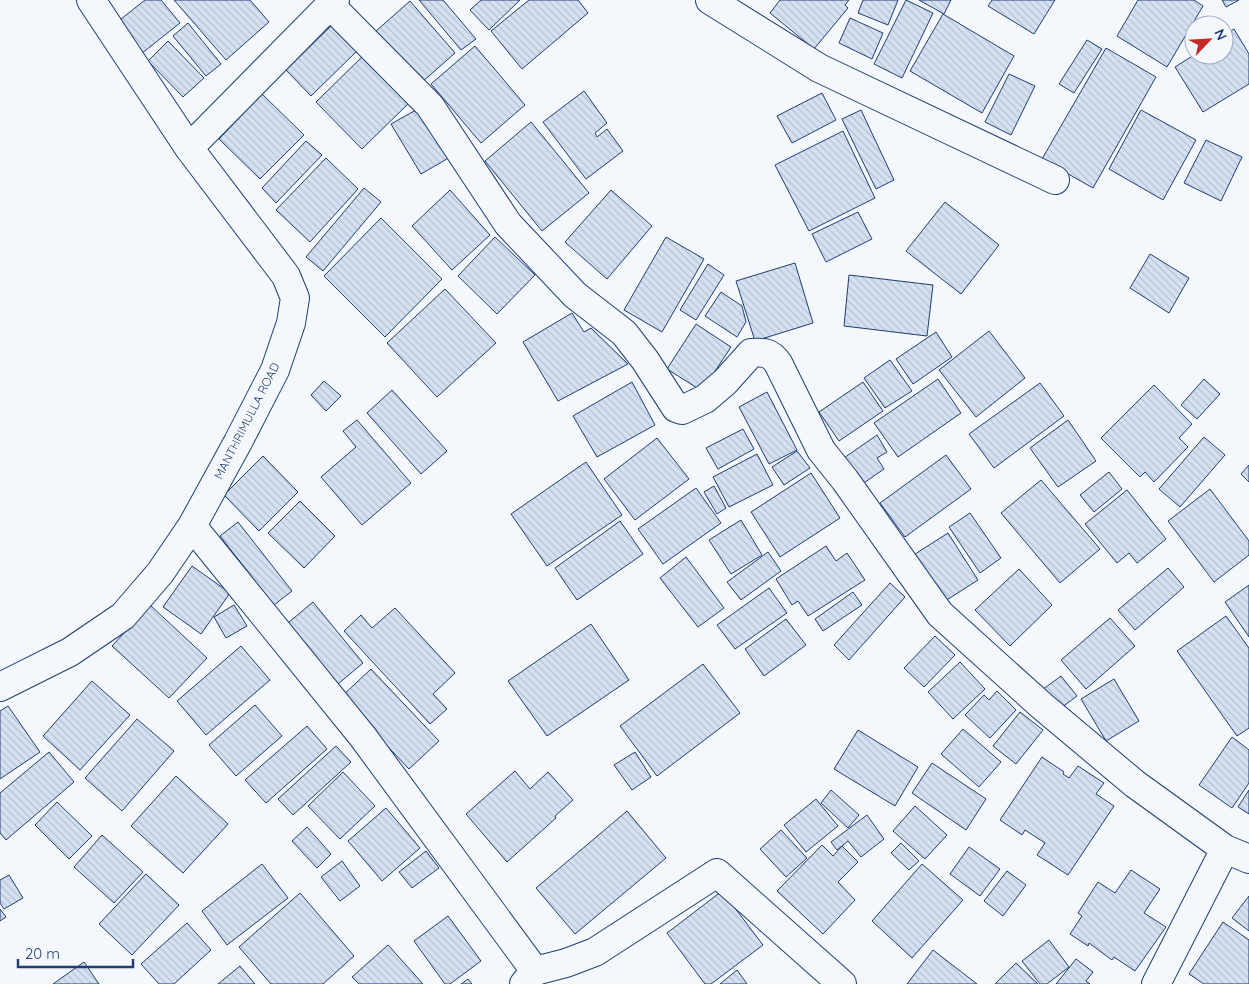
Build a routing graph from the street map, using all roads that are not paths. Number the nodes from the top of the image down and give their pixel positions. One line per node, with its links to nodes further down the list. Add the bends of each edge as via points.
1 (90, 0): 4 (street, MANTHRIMULLA ROAD)
2 (710, 0): 5 (street, via 819,68)
3 (332, 2): 4 (street); 8 (street, via 430,106 508,224 575,295 624,333 676,408 682,410 705,399 751,353 772,355 821,450 940,614 1135,784)
4 (189, 148): 6 (street, MANTHRIMULLA ROAD, via 286,276 295,298 291,323 275,370)
5 (1055, 180)
6 (192, 526): 7 (street, MANTHRIMULLA ROAD, via 160,573 123,616 70,652); 9 (street, via 363,737)
7 (0, 686)
8 (1237, 854): 11 (street)
9 (529, 978): 10 (street, via 595,952 717,873)
10 (842, 984)
11 (1156, 984)

